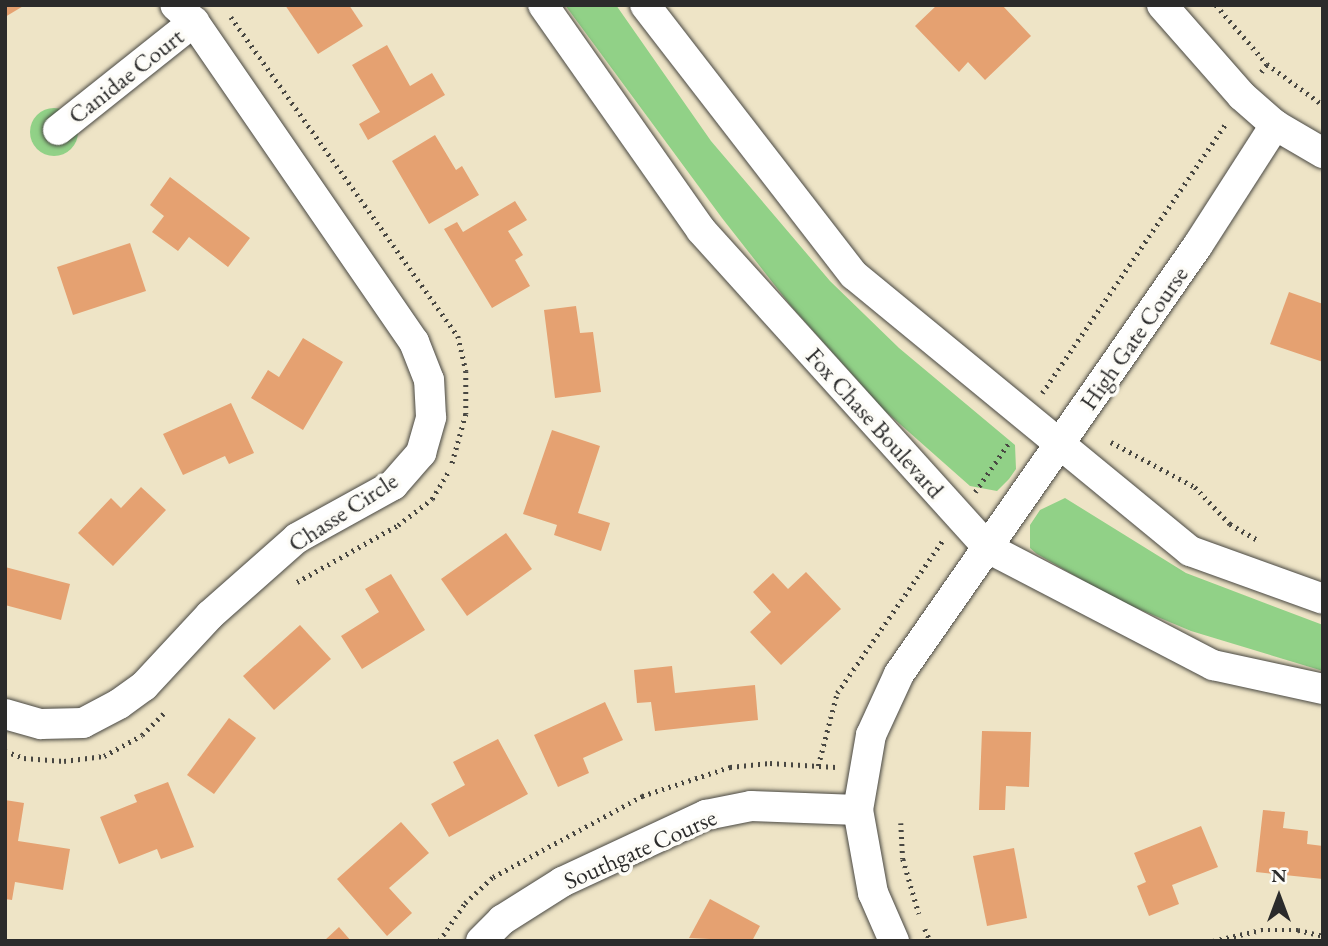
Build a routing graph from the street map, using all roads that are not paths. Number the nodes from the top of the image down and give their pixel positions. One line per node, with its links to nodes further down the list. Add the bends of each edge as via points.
1 (542, 5): 9 (street, Fox Chase Boulevard, via 701,230)
2 (645, 5): 8 (street, via 854,275)
3 (1162, 5): 5 (street, via 1242,96)
4 (185, 14): 6 (street, Canidae Court); 12 (street, Chasse Circle, via 414,342 429,380 431,417 421,453 393,485 297,538 210,615 145,686 83,723 40,724)
5 (1275, 125): 7 (street); 8 (street, High Gate Course)
6 (58, 130)
7 (1323, 153)
8 (1058, 446): 9 (street, High Gate Course); 10 (street, via 1191,551)
9 (988, 548): 11 (street, Fox Chase Boulevard, via 1213,665); 13 (street, via 899,674 872,735)
10 (1323, 599)
11 (1323, 689)
12 (5, 714)
13 (858, 810): 14 (street, Southgate Course, via 751,806 706,815 562,883 502,920); 15 (street, via 873,893)
14 (481, 941)
15 (894, 941)

